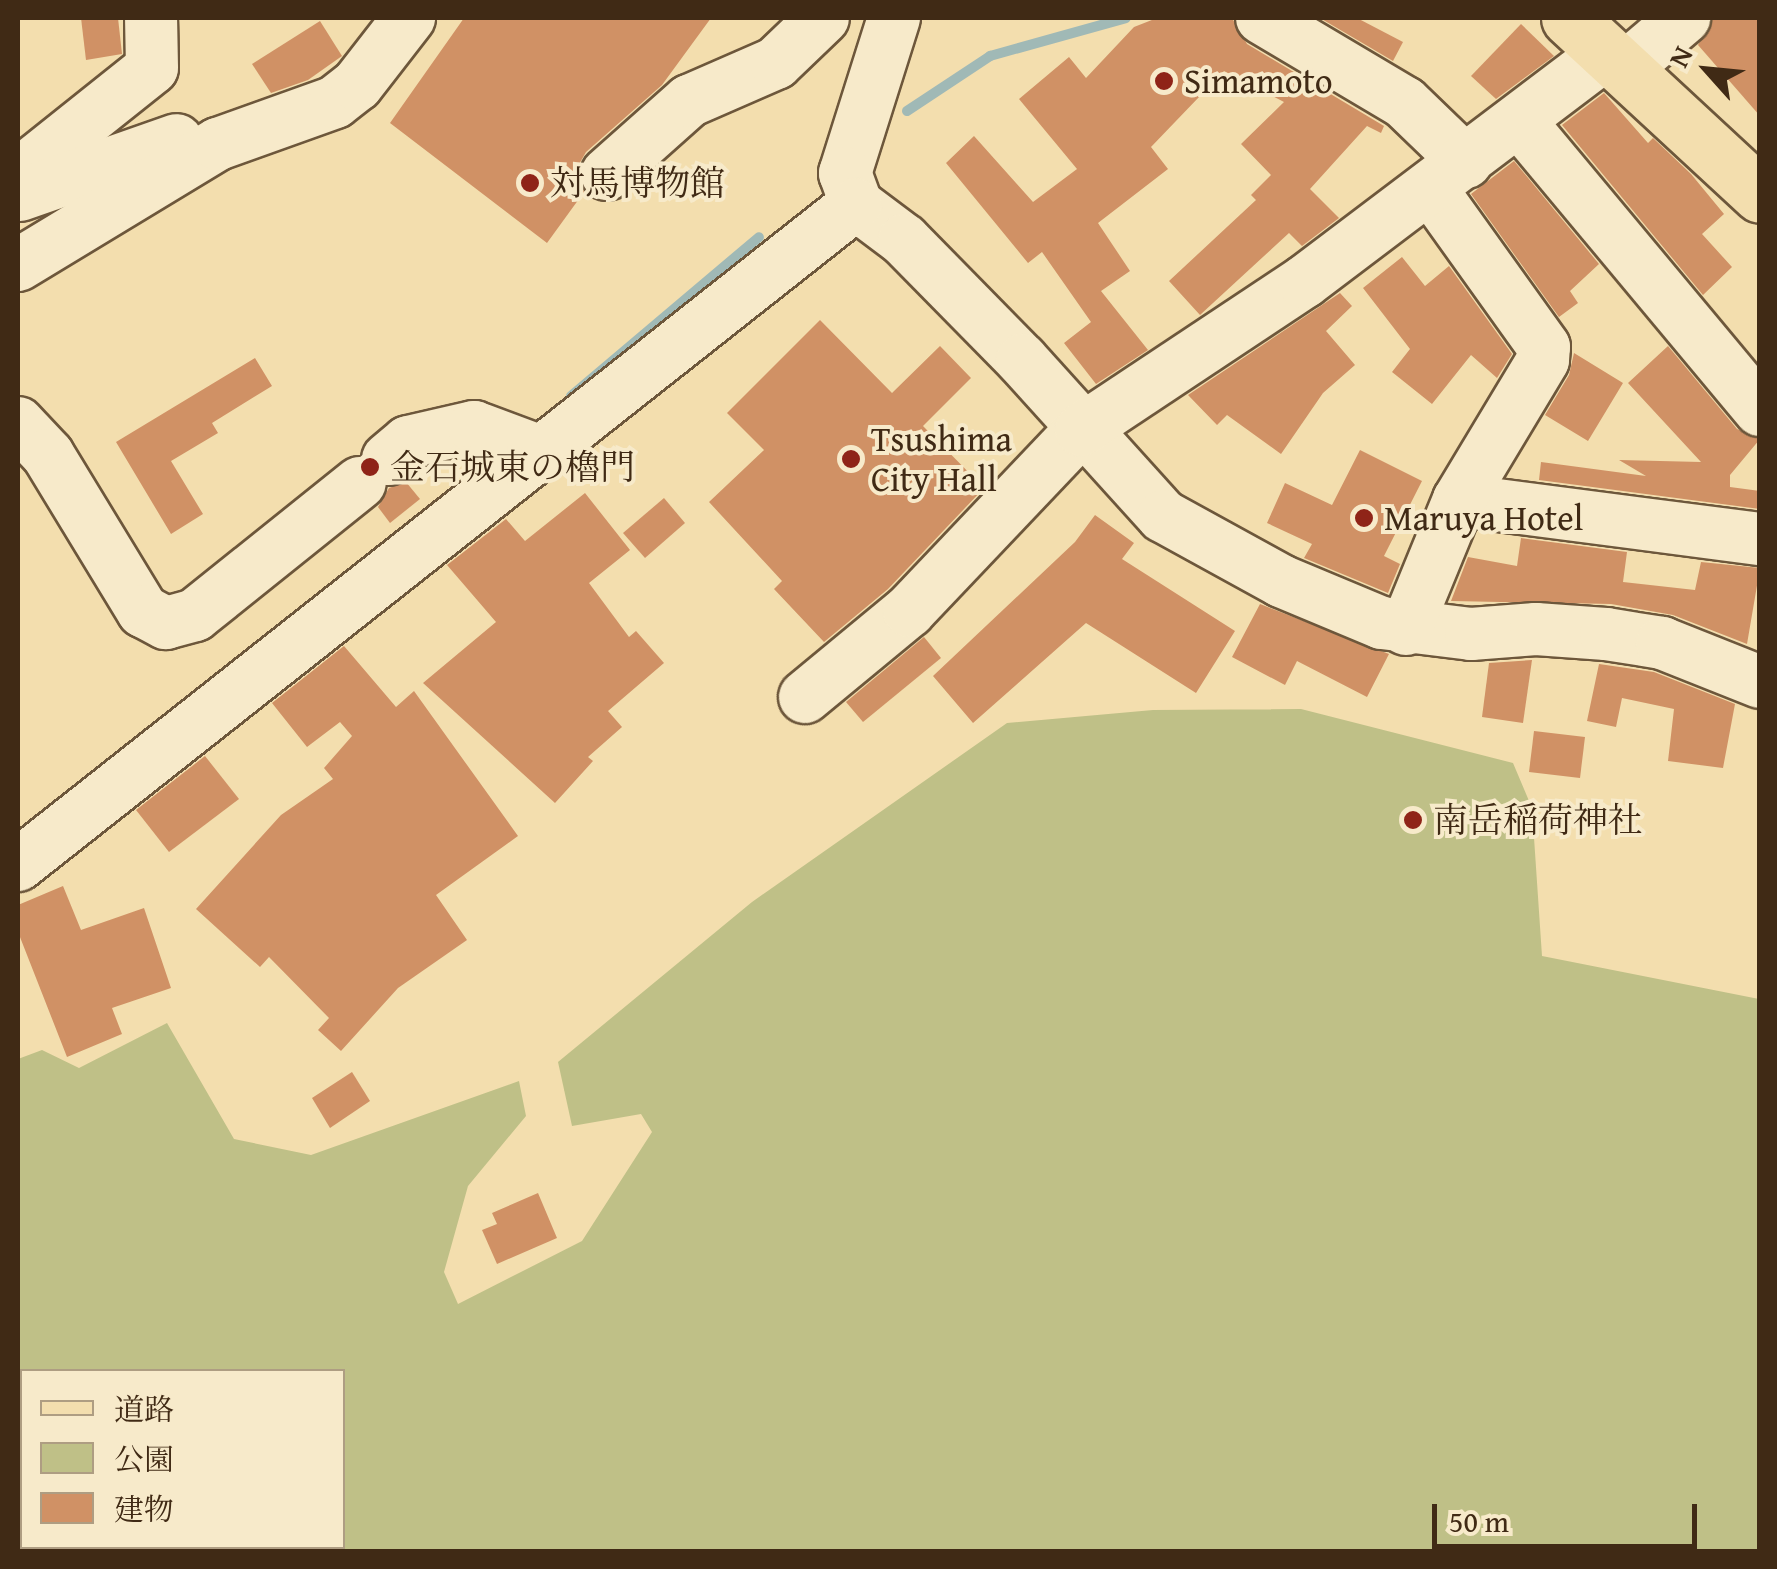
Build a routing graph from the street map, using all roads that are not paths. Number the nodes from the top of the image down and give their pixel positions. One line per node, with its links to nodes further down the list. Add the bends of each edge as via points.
1 (152, 18): 11 (street, via 152,68)
2 (409, 18): 9 (street, via 336,102)
3 (822, 18): 10 (street, via 776,63 689,101)
4 (894, 18): 15 (street, via 846,172)
5 (1262, 18): 12 (street, via 1404,103)
6 (1684, 18): 7 (street)
7 (1600, 46): 12 (street); 13 (main road)
8 (1526, 128): 17 (street)
9 (218, 144): 14 (street, via 184,137); 16 (street)
10 (607, 174)
11 (18, 175)
12 (1448, 175): 19 (street, via 1304,282); 21 (street, via 1544,348)
13 (1760, 195)
14 (18, 196)
15 (856, 204): 19 (street, via 904,240); 20 (street)
16 (18, 265)
17 (1760, 410)
18 (18, 423): 20 (street, via 48,454 144,610 166,623 195,616 408,442 453,429 489,432)
19 (1082, 430): 23 (street, via 1163,516 1190,533 1281,581); 25 (street, via 909,610)
20 (544, 453): 26 (street)
21 (1459, 500): 22 (street); 23 (street)
22 (1760, 538)
23 (1406, 628): 24 (street, via 1606,634 1662,643)
24 (1760, 682)
25 (805, 696)
26 (18, 865)

